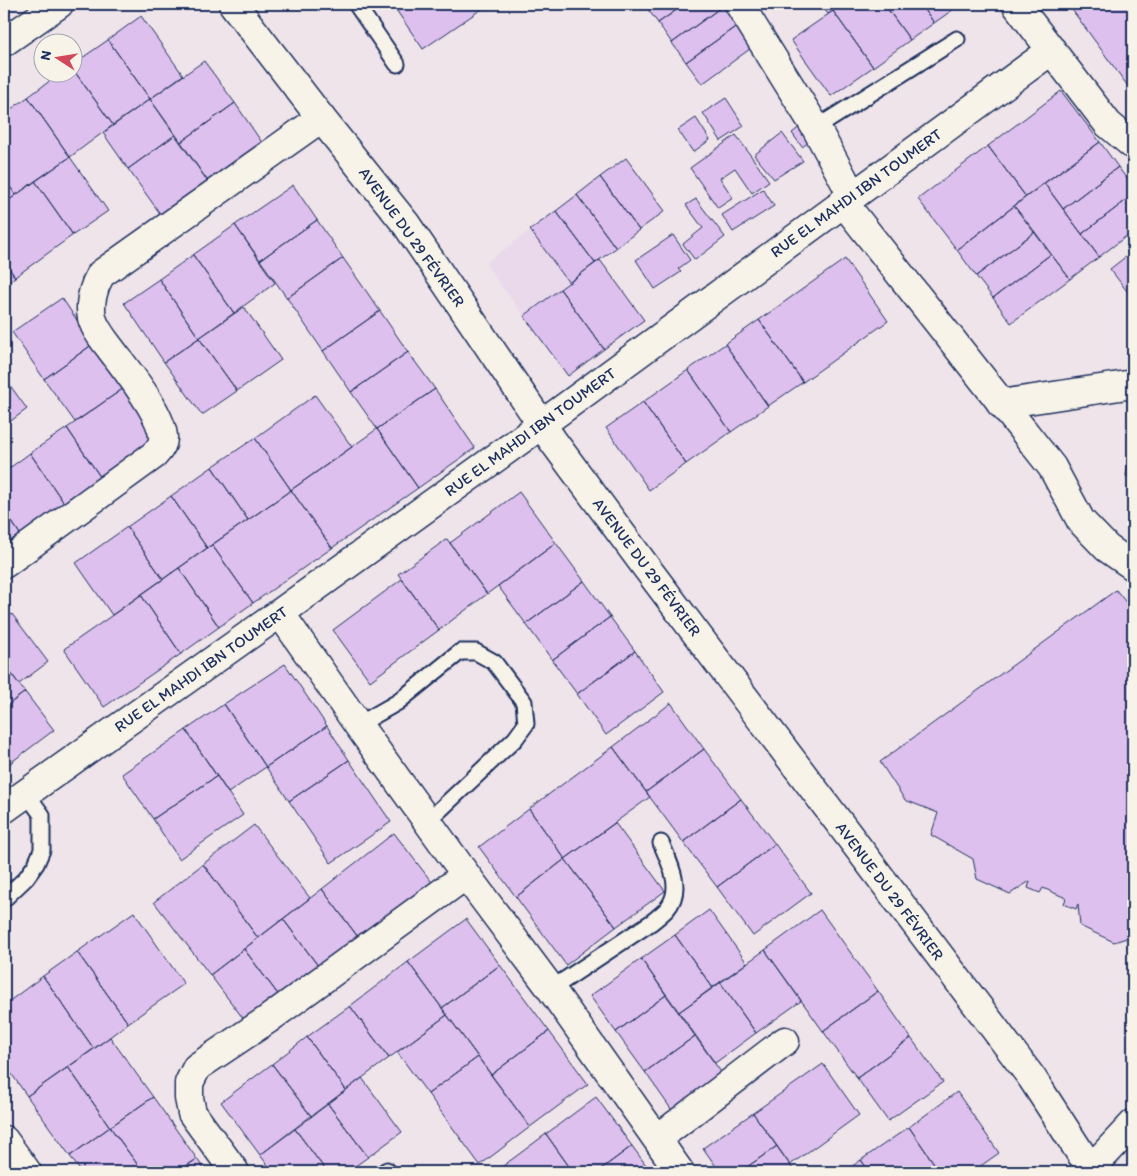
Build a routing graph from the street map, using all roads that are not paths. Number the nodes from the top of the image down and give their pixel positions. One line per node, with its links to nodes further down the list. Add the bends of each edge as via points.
1 (59, 4): 7 (street)
2 (233, 4): 10 (street, AVENUE DU 29 FÉVRIER)
3 (356, 4): 9 (lane)
4 (739, 4): 11 (street)
5 (1022, 6): 8 (street)
6 (957, 39): 11 (lane)
7 (4, 42)
8 (1052, 50): 12 (street, via 1108,124); 13 (street, RUE EL MAHDI IBN TOUMERT)
9 (397, 64)
10 (321, 118): 16 (street, AVENUE DU 29 FÉVRIER, via 406,224); 17 (street, via 101,274 93,292 92,318 98,332 159,419 162,444 154,455)
11 (816, 128): 13 (street)
12 (1133, 145)
13 (848, 198): 15 (street, via 885,253); 16 (street, RUE EL MAHDI IBN TOUMERT)
14 (1133, 384): 15 (street)
15 (1001, 404): 18 (street, via 1052,467 1081,521 1107,548)
16 (541, 424): 19 (street, RUE EL MAHDI IBN TOUMERT); 32 (street, AVENUE DU 29 FÉVRIER, via 1032,1078)
17 (4, 564)
18 (1133, 566)
19 (280, 613): 20 (street); 21 (street, RUE EL MAHDI IBN TOUMERT)
20 (358, 724): 23 (street); 23 (lane, via 398,702 460,652 476,652 494,662 524,702 526,724 515,739)
21 (26, 793): 22 (street, RUE EL MAHDI IBN TOUMERT); 26 (lane, via 42,815 42,850 26,878)
22 (4, 809)
23 (428, 821): 25 (street)
24 (661, 843): 27 (lane, via 675,886 667,909)
25 (466, 875): 27 (street); 34 (street, via 198,1068 189,1083 192,1113)
26 (4, 899)
27 (551, 989): 30 (street)
28 (784, 1041): 30 (street)
29 (1133, 1124): 32 (street)
30 (656, 1139): 35 (street)
31 (4, 1140): 33 (street)
32 (1093, 1171)
33 (27, 1172)
34 (235, 1172)
35 (680, 1172)

